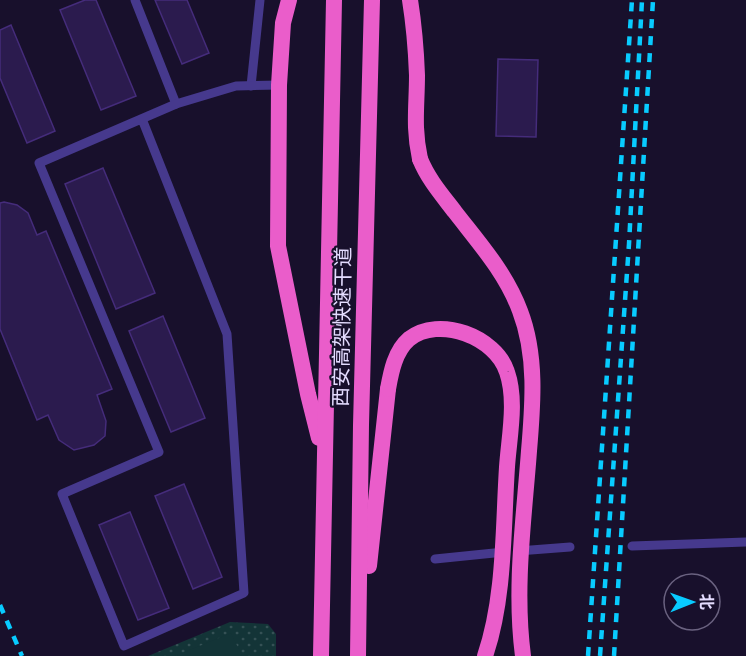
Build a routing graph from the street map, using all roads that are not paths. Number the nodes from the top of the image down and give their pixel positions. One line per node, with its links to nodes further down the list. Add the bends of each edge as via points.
1 (135, 0): 9 (lane)
2 (260, 0): 8 (lane)
3 (289, 0): 7 (highway, via 283,23)
4 (334, 0): 11 (highway, 西安高架快速干道)
5 (372, 0): 17 (highway, 西安高架快速干道)
6 (410, 0): 19 (highway, bridge, via 416,43 414,123 420,159 435,186 500,270 520,310 529,340 531,424 520,575)
7 (279, 85): 8 (lane); 11 (highway, via 278,246)
8 (250, 86): 9 (lane, via 236,86)
9 (176, 104): 10 (lane)
10 (142, 119): 10 (lane, via 39,163 159,452 62,494 124,646 244,593 226,334)
11 (324, 458): 16 (highway, 西安高架快速干道)
12 (746, 542): 14 (lane)
13 (570, 546): 15 (lane)
14 (632, 546)
15 (435, 559)
16 (321, 656)
17 (359, 656): 18 (highway, bridge, via 388,388 395,360 407,341 426,331 450,330 477,337 499,355 510,391 500,575 492,636)
18 (485, 656)
19 (523, 656)

